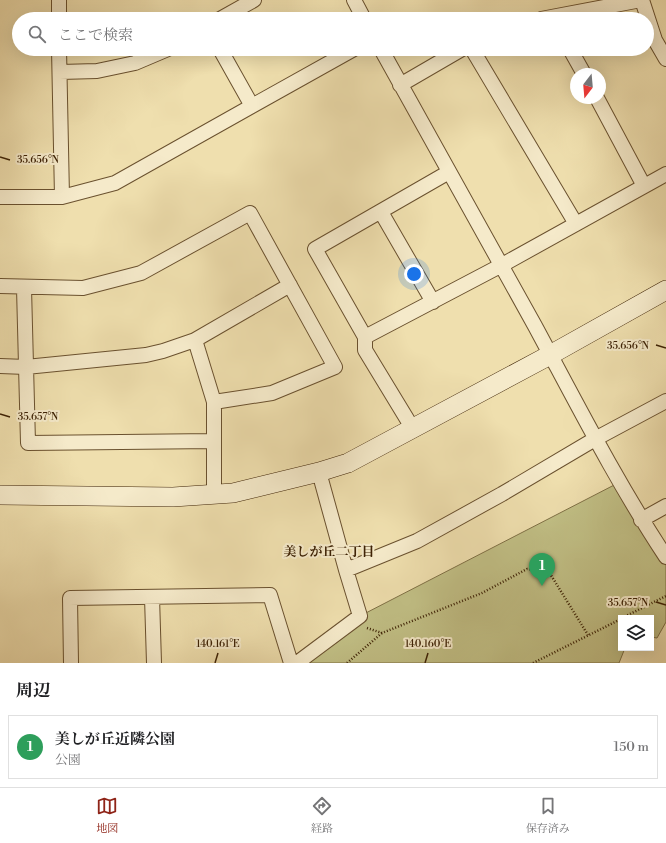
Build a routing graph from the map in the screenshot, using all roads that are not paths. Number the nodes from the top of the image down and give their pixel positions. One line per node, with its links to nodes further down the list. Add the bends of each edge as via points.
1 (58, 0): 5 (street)
2 (254, 0): 6 (street)
3 (354, 0): 7 (street)
4 (642, 0): 8 (street); 9 (street)
5 (59, 12)
6 (233, 12)
7 (360, 12)
8 (580, 12)
9 (646, 12)
10 (654, 37): 19 (street)
11 (60, 56): 21 (street)
12 (153, 56): 21 (street, via 135,64 97,71)
13 (224, 56): 24 (street)
14 (341, 56): 24 (street)
15 (385, 56): 22 (street)
16 (450, 56): 22 (street)
17 (476, 56): 31 (street)
18 (574, 56): 20 (street)
19 (666, 59)
20 (581, 68)
21 (60, 72): 29 (street)
22 (400, 85): 25 (street)
23 (600, 104): 27 (street)
24 (252, 106): 29 (street, via 115,183)
25 (449, 172): 30 (street); 32 (street)
26 (666, 174): 27 (street)
27 (644, 186): 31 (street)
28 (0, 197): 29 (street)
29 (62, 197)
30 (381, 212): 37 (street); 38 (street, via 316,249)
31 (576, 224): 32 (street)
32 (502, 265): 37 (street); 40 (street)
33 (290, 285): 35 (street, via 250,213 141,273 83,288); 39 (street); 44 (street, via 335,367 272,393)
34 (0, 286): 35 (street)
35 (24, 288): 42 (street)
36 (666, 290): 40 (street)
37 (433, 302): 38 (street)
38 (365, 337): 45 (street, via 366,350)
39 (195, 340): 42 (street, via 146,355); 44 (street)
40 (550, 355): 45 (street); 46 (street)
41 (0, 366): 42 (street)
42 (26, 367): 47 (street, via 28,443)
43 (666, 401): 46 (street)
44 (214, 402): 47 (street)
45 (413, 428): 48 (street, via 348,463)
46 (595, 439): 52 (street); 54 (street, via 417,541)
47 (214, 441): 49 (street)
48 (319, 472): 49 (street, via 233,493); 54 (street)
49 (214, 494): 50 (street, via 173,497)
50 (0, 495)
51 (666, 506): 52 (street)
52 (641, 520): 53 (street)
53 (666, 557)
54 (346, 570): 59 (street, via 360,616)
55 (152, 597): 56 (street, via 70,598); 57 (street); 58 (street, via 270,595)
56 (71, 663)
57 (154, 663)
58 (291, 663)
59 (297, 663)

